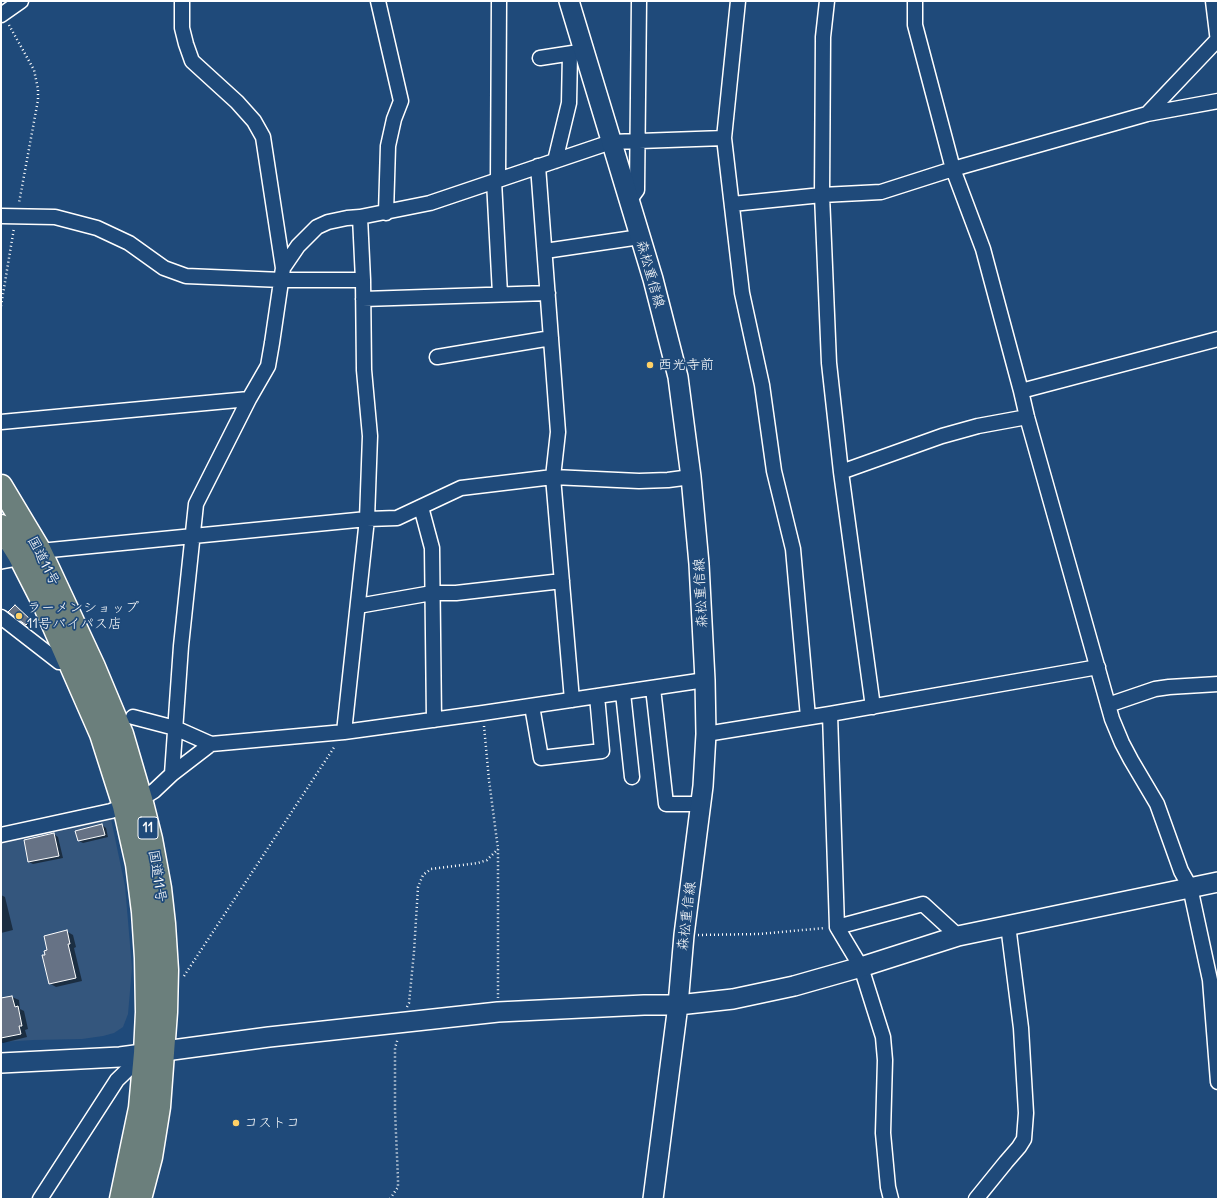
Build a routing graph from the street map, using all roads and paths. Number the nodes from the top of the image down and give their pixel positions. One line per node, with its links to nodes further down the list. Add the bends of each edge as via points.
1 (21, 1): 11 (street)
2 (182, 1): 33 (street, via 182,28 192,61 237,102 254,121 263,137)
3 (379, 1): 27 (street, via 401,101 388,146)
4 (500, 1): 23 (street)
5 (569, 1): 13 (street, 森松重信線)
6 (639, 1): 18 (street)
7 (738, 1): 17 (street)
8 (827, 1): 24 (street, via 823,37)
9 (915, 1): 22 (street, via 915,25)
10 (1213, 1): 12 (street)
11 (3, 14): 29 (path, via 34,70 38,89)
12 (1218, 40): 16 (street)
13 (577, 53): 14 (street); 19 (street, 森松重信線); 20 (street, via 569,104)
14 (540, 58)
15 (1218, 101): 16 (street)
16 (1147, 114): 22 (street)
17 (724, 138): 18 (street); 26 (street)
18 (637, 141): 19 (street); 25 (street, via 637,190)
19 (611, 142): 20 (street); 25 (street, 森松重信線)
20 (555, 161): 21 (street)
21 (538, 166): 23 (street); 32 (street)
22 (953, 169): 24 (street, via 881,192); 42 (street, via 983,249)
23 (496, 181): 27 (street, via 430,203); 36 (street)
24 (822, 195): 26 (street); 46 (street, via 829,363)
25 (629, 200): 31 (street, 森松重信線)
26 (732, 204): 74 (street, via 742,293 762,385 774,471 793,549)
27 (386, 213): 30 (street)
28 (1, 216): 29 (street)
29 (16, 216): 33 (street, via 56,217 97,228 128,243 164,268 186,276); 38 (path)
30 (360, 217): 33 (street, via 328,222 316,227 298,246); 34 (street)
31 (640, 237): 32 (street); 48 (street, 森松重信線, via 678,377)
32 (545, 251): 35 (street)
33 (283, 274): 34 (street); 43 (street, via 268,366)
34 (363, 280): 37 (street)
35 (548, 293): 36 (street); 39 (street)
36 (500, 294): 37 (street)
37 (363, 299): 51 (street, via 364,370 370,436)
38 (1, 306)
39 (551, 338): 41 (street); 47 (street, via 558,432)
40 (1218, 339): 42 (street)
41 (437, 356)
42 (1021, 391): 44 (street)
43 (249, 399): 45 (street); 53 (street, via 196,504)
44 (1026, 417): 46 (street, via 942,436); 61 (street)
45 (1, 422)
46 (841, 472): 70 (street)
47 (553, 476): 48 (street, via 639,481); 50 (street, via 461,488); 56 (street)
48 (691, 477): 62 (street, 森松重信線, via 700,564)
49 (1, 486): 54 (highway, 国道11号 / 11)
50 (421, 507): 51 (street, via 397,518); 57 (street, via 432,548)
51 (367, 519): 53 (street); 58 (street)
52 (1, 526): 55 (highway, 国道11号 / 11)
53 (193, 536): 54 (street); 76 (street)
54 (40, 551): 55 (street); 82 (highway, 国道11号 / 11, via 119,726)
55 (10, 557): 60 (highway, 国道11号 / 11, via 44,604)
56 (562, 581): 57 (street, via 456,593); 67 (street)
57 (432, 593): 58 (street); 75 (street)
58 (358, 606): 77 (street)
59 (1, 617): 60 (street, via 59,662)
60 (68, 658): 82 (highway, 国道11号 / 11)
61 (1098, 667): 68 (street); 70 (street)
62 (705, 680): 64 (street); 78 (street, 森松重信線)
63 (1218, 684): 68 (street, via 1169,686)
64 (653, 688): 65 (street); 83 (street, via 666,804)
65 (623, 693): 66 (street); 81 (street)
66 (597, 696): 67 (street); 69 (street, via 602,751 541,758)
67 (572, 700): 69 (street)
68 (1108, 705): 87 (street, via 1122,743 1157,804 1181,871)
69 (532, 706): 71 (street)
70 (873, 707): 72 (street)
71 (483, 713): 75 (street); 85 (path)
72 (830, 714): 74 (street); 89 (street)
73 (133, 717): 76 (street)
74 (808, 718): 78 (street)
75 (434, 720): 77 (street)
76 (175, 728): 79 (street); 80 (street)
77 (344, 732): 79 (street); 93 (path)
78 (706, 734): 83 (street, 森松重信線)
79 (211, 744): 80 (street)
80 (172, 774): 82 (street, via 154,791)
81 (632, 776)
82 (132, 802): 84 (street, via 111,811); 97 (highway, 国道11号 / 11, via 151,839 164,924 166,1012)
83 (701, 804): 90 (street, 森松重信線)
84 (1, 835)
85 (498, 849): 95 (path); 96 (path, via 487,860 432,869 423,875 418,886 409,1004)
86 (1218, 882): 87 (street)
87 (1190, 887): 88 (street); 99 (street, via 1210,980)
88 (1008, 925): 91 (street); 106 (street, via 1021,1028 1026,1113 1024,1139)
89 (837, 927): 90 (path, via 759,934); 91 (street, via 923,904); 92 (street)
90 (684, 935): 94 (street, 森松重信線)
91 (958, 936): 92 (street)
92 (861, 967): 94 (street, via 794,986 733,999); 105 (street, via 883,1037 883,1133)
93 (182, 978)
94 (678, 1005): 95 (street); 104 (street, 森松重信線)
95 (498, 1012): 96 (street)
96 (401, 1023): 97 (street); 103 (path, via 395,1048 398,1186)
97 (155, 1052): 98 (street, via 120,1057); 100 (street, via 117,1080); 101 (highway, 国道11号 / 11); 102 (highway, 国道11号 / 11, via 159,1107 153,1150)
98 (1, 1063)
99 (1218, 1082)
100 (40, 1199)
101 (121, 1199)
102 (140, 1199)
103 (390, 1199)
104 (653, 1199)
105 (891, 1199)
106 (976, 1199)

